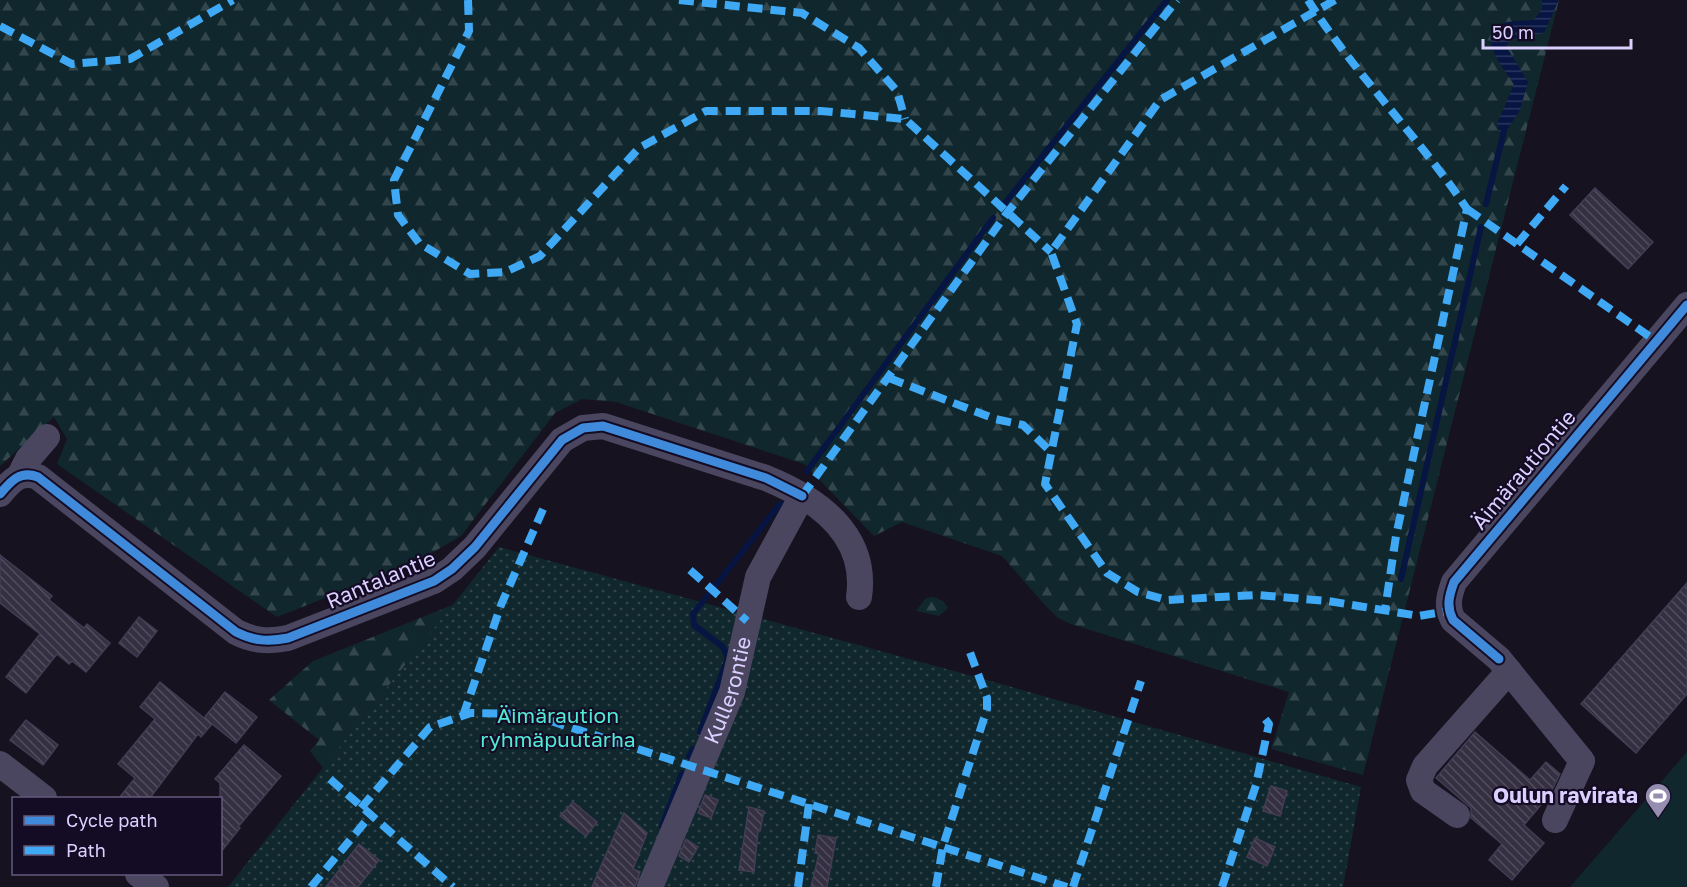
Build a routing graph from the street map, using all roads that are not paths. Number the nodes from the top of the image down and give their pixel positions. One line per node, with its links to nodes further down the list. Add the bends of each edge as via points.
1 (1687, 305): 7 (street, Äimärautiontie, via 1454,582 1448,611 1453,620)
2 (47, 436): 3 (street)
3 (20, 475): 4 (street); 5 (street, Rantalantie, via 38,477 236,632 270,642 434,581 452,569 475,548 562,440 583,428 603,426 766,477)
4 (0, 494)
5 (802, 496): 6 (street, Rantalantie, via 832,516 852,543 859,564); 14 (street, Kullerontie, via 758,577 732,692)
6 (859, 597)
7 (1504, 665): 10 (street, via 1425,766 1419,780 1423,791); 11 (street, Äimärautiontie, via 1582,761)
8 (0, 764): 9 (street)
9 (43, 797)
10 (1457, 815)
11 (1555, 820)
12 (141, 875): 13 (street)
13 (156, 887)
14 (650, 887)

